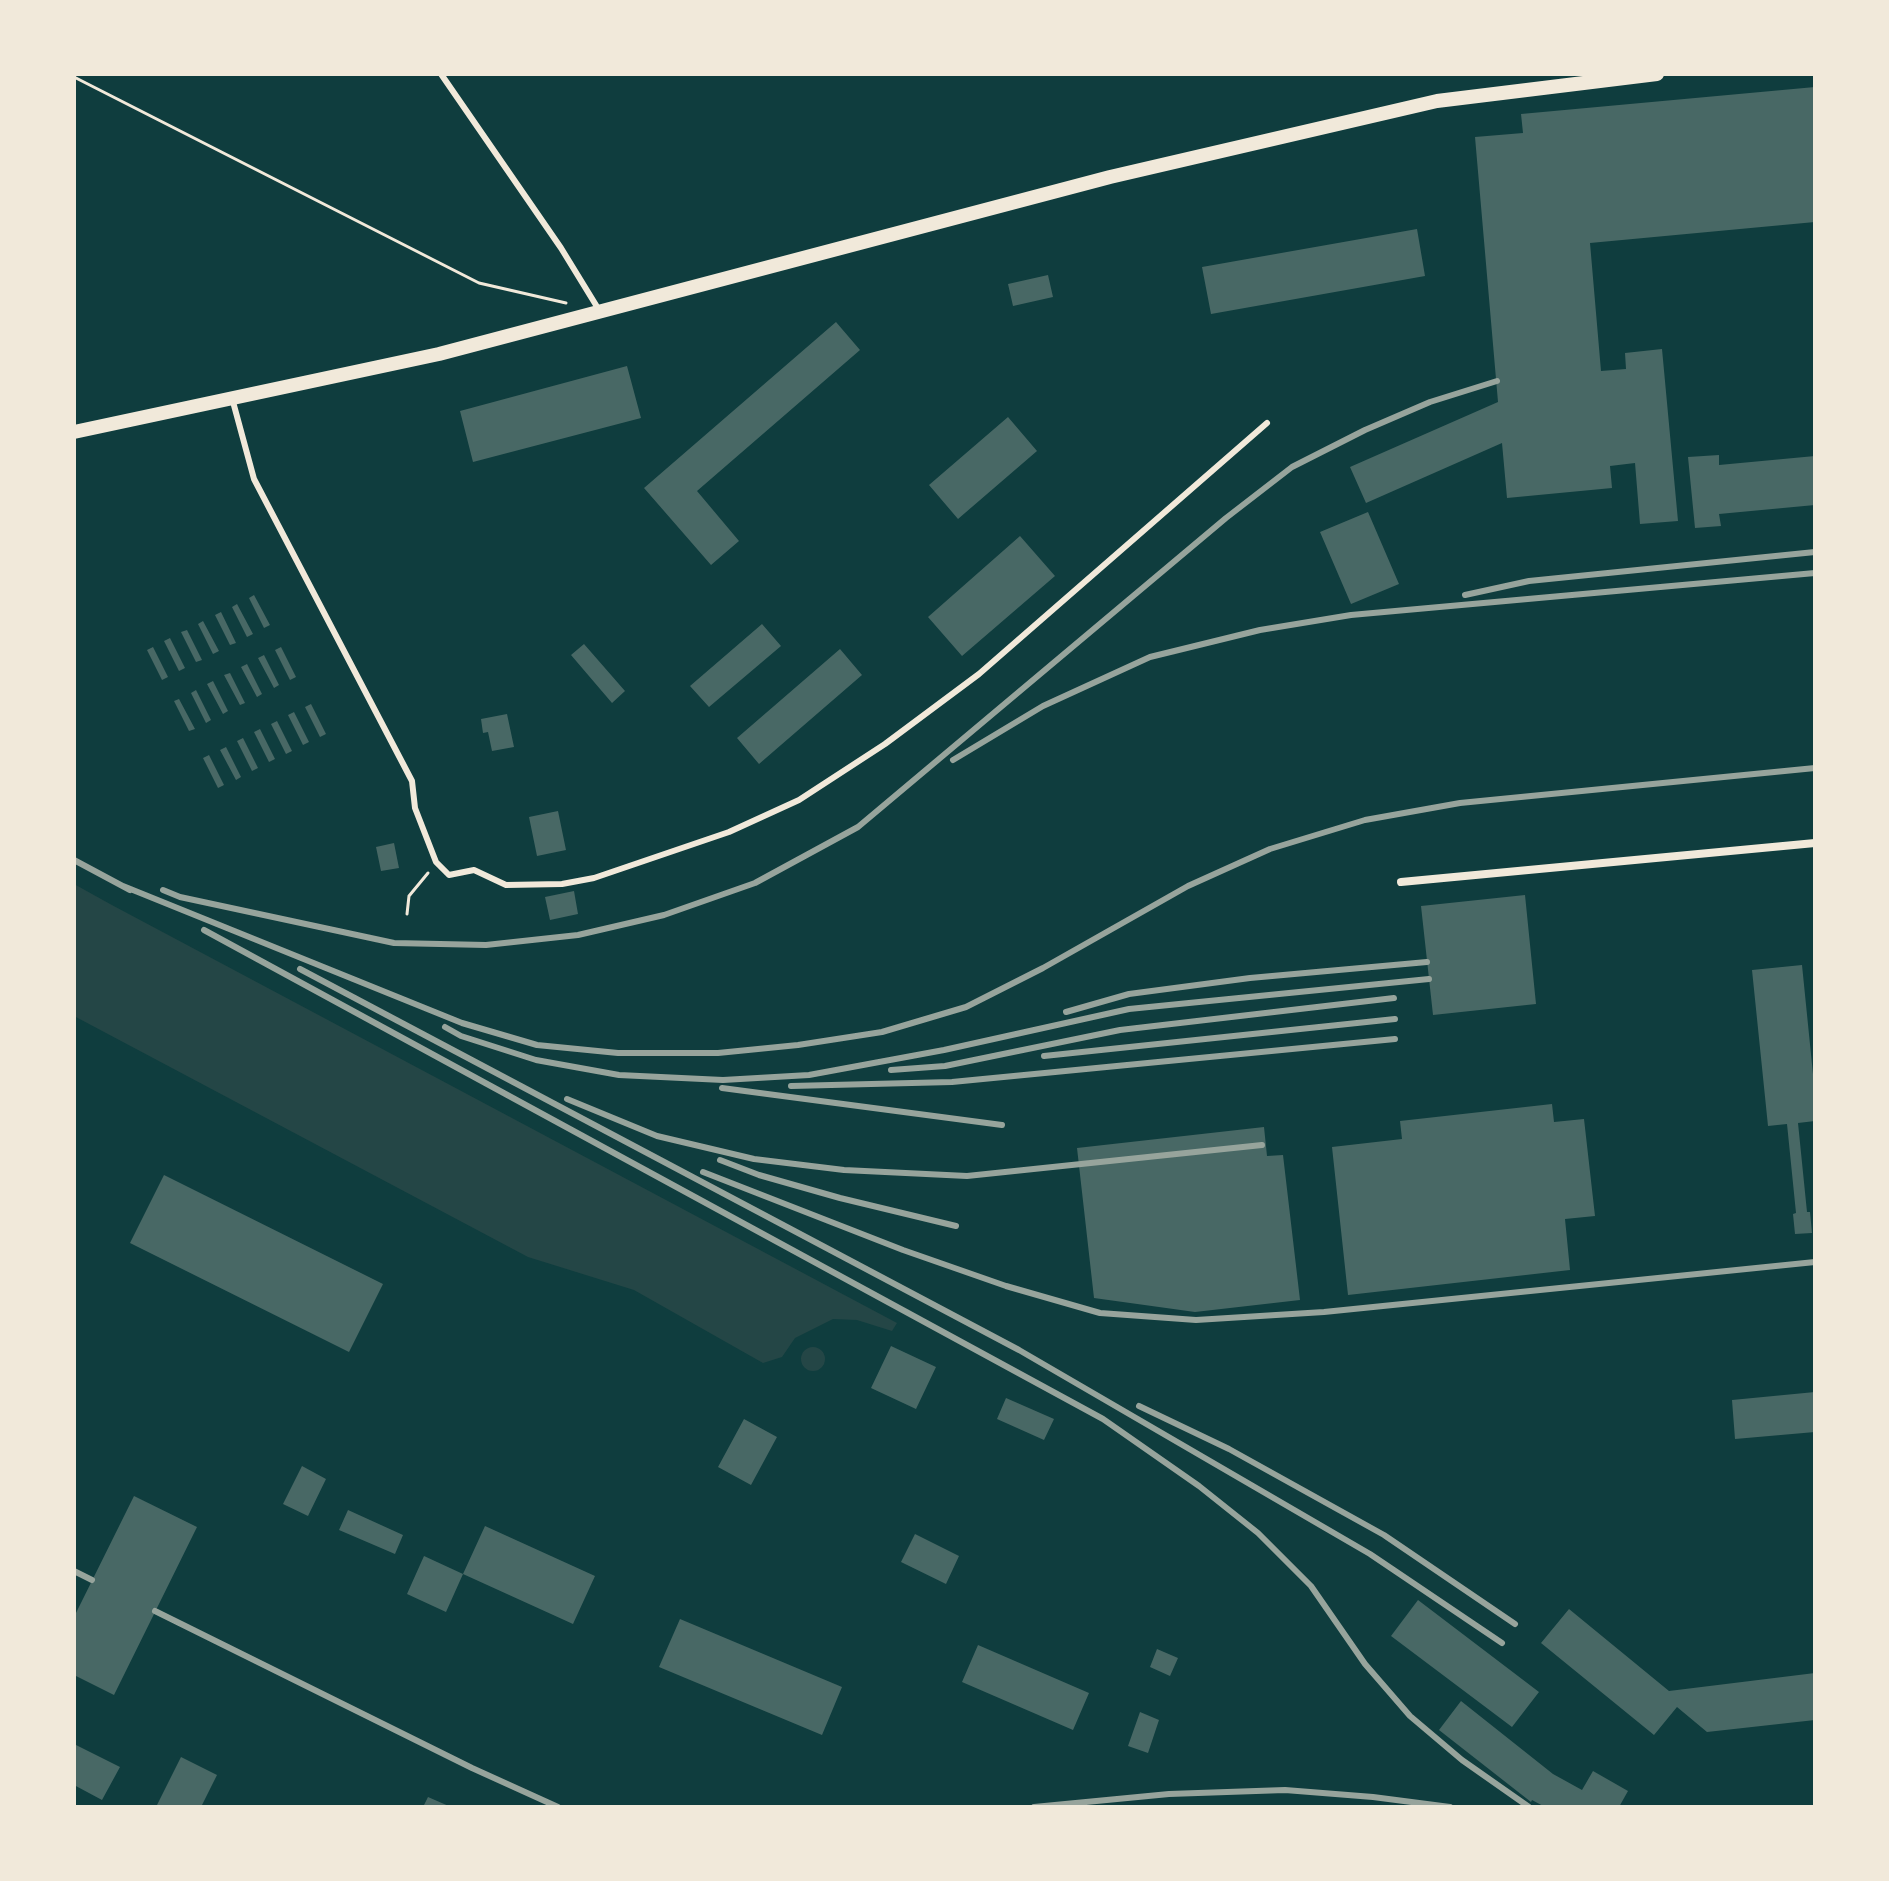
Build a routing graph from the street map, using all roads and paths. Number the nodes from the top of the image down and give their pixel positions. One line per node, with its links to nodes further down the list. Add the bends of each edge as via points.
1 (441, 74): 5 (lane)
2 (1657, 74): 5 (street, via 1437,101 1110,177)
3 (74, 77): 4 (path, via 479,283)
4 (569, 304)
5 (599, 310): 6 (street, via 439,354)
6 (232, 398): 8 (street); 10 (lane, via 254,479 412,781 415,808)
7 (1267, 423): 10 (lane, via 979,674 799,800 729,832 573,882 506,885 474,870 449,875)
8 (74, 432)
9 (1815, 843): 11 (street)
10 (436, 862): 12 (path, via 409,896)
11 (1401, 882)
12 (407, 914)

